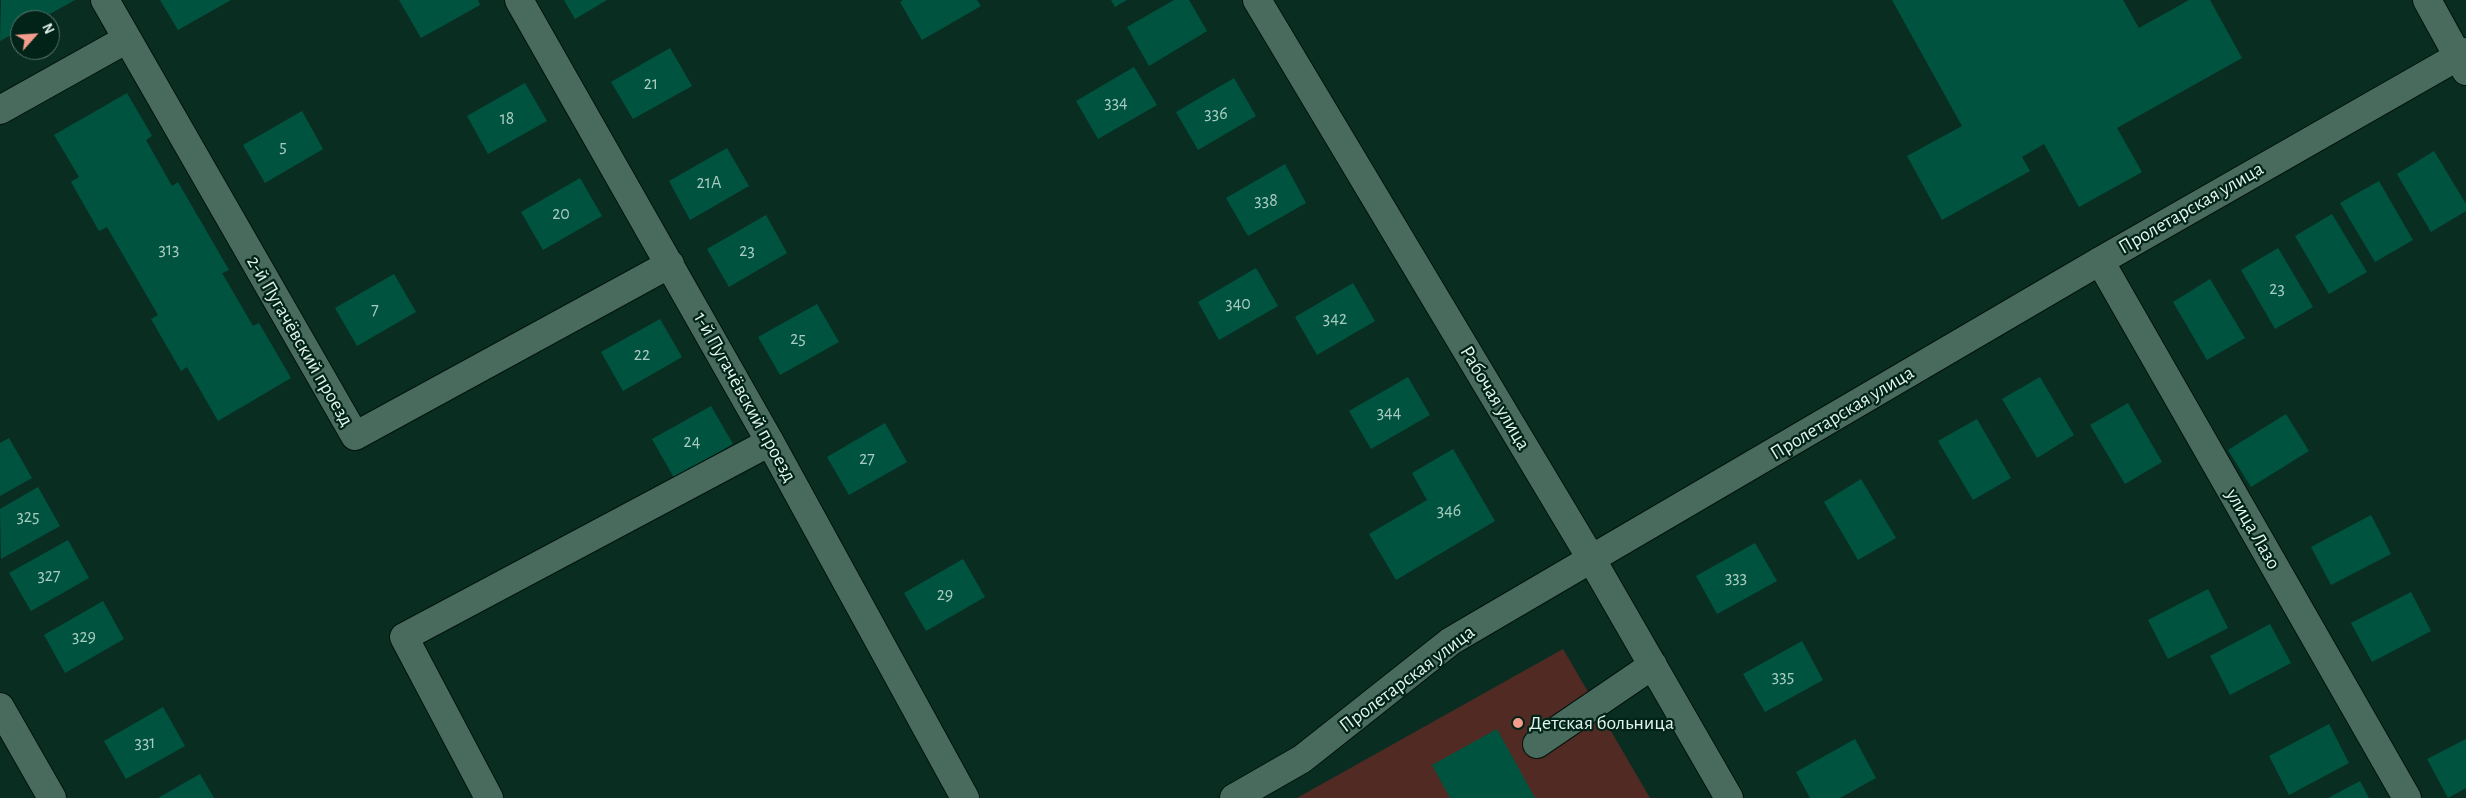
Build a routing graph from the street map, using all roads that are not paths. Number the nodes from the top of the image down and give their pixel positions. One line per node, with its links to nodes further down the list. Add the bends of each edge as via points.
1 (106, 0): 5 (street, 2-й Пугачёвский проезд)
2 (519, 0): 9 (street, 1-й Пугачёвский проезд)
3 (2427, 0): 6 (street)
4 (1268, 4): 11 (street, Рабочая улица)
5 (127, 39): 7 (street); 9 (street, 2-й Пугачёвский проезд, via 355,436)
6 (2463, 59): 8 (street, Пролетарская улица)
7 (0, 110)
8 (2100, 261): 11 (street, Пролетарская улица); 20 (street, улица Лазо)
9 (670, 264): 10 (street, 1-й Пугачёвский проезд)
10 (770, 442): 16 (street, via 404,637); 17 (street, 1-й Пугачёвский проезд)
11 (1592, 560): 12 (street, Рабочая улица); 18 (street, Пролетарская улица, via 1451,641 1302,759)
12 (1653, 665): 14 (street); 19 (street, Рабочая улица)
13 (0, 707): 15 (street)
14 (1537, 744)
15 (52, 798)
16 (489, 798)
17 (965, 798)
18 (1234, 798)
19 (1729, 798)
20 (2407, 798)

